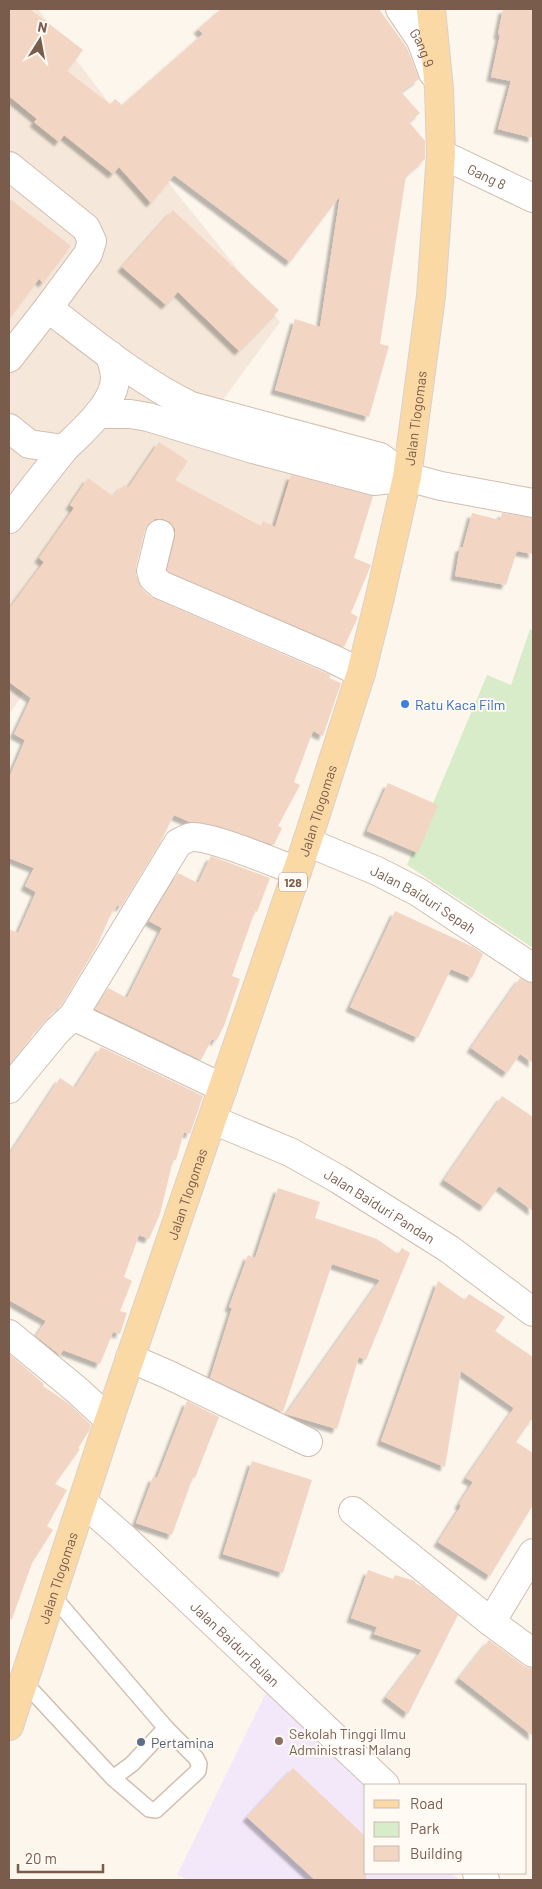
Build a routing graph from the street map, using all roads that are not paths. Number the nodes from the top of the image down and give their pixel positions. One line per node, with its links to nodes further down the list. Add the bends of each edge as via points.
1 (400, 9): 3 (street, Gang 9, via 421,40)
2 (431, 9): 3 (main road, Jalan Tlogomas / 128)
3 (439, 89): 4 (main road, Jalan Tlogomas / 128)
4 (441, 154): 6 (street, Gang 8); 14 (main road, Jalan Tlogomas / 128, via 431,296)
5 (9, 166): 7 (street, via 86,228 92,241 88,254)
6 (533, 198)
7 (48, 308): 8 (street); 9 (street)
8 (110, 355): 10 (street, via 115,378 112,394); 11 (street, via 164,393)
9 (9, 358)
10 (98, 414): 11 (street); 13 (street)
11 (187, 417): 14 (street, via 257,437 380,457)
12 (19, 436): 13 (street); 15 (street)
13 (64, 450): 15 (street)
14 (406, 477): 16 (street); 19 (main road, Jalan Tlogomas / 128)
15 (35, 485): 17 (street)
16 (533, 503)
17 (9, 519)
18 (160, 534): 19 (street, via 151,571 161,585)
19 (361, 674): 20 (main road, Jalan Tlogomas / 128)
20 (307, 842): 21 (main road, Jalan Tlogomas / 128); 22 (street, Jalan Baiduri Sepah, via 418,892)
21 (296, 871): 23 (street, via 211,840 194,837 178,843); 24 (main road, Jalan Tlogomas / 128)
22 (533, 968)
23 (73, 1016): 24 (street); 25 (street)
24 (224, 1088): 26 (main road, Jalan Tlogomas / 128)
25 (9, 1089)
26 (212, 1120): 27 (street, Jalan Baiduri Pandan, via 290,1152 338,1179 449,1249); 29 (main road, Jalan Tlogomas / 128)
27 (533, 1312)
28 (9, 1334): 30 (street)
29 (130, 1358): 30 (main road, Jalan Tlogomas / 128); 31 (street)
30 (110, 1420): 32 (main road, Jalan Tlogomas / 128)
31 (308, 1442)
32 (83, 1502): 35 (main road, Jalan Tlogomas / 128); 42 (street, Jalan Baiduri Bulan)
33 (353, 1511): 36 (street)
34 (533, 1553): 36 (street)
35 (51, 1594): 38 (main road, Jalan Tlogomas / 128); 40 (lane)
36 (491, 1622): 37 (street)
37 (533, 1653)
38 (24, 1681): 39 (main road, Jalan Tlogomas / 128); 41 (lane)
39 (9, 1725)
40 (166, 1728): 41 (lane, via 132,1764); 41 (lane, via 196,1758 198,1771 156,1810 149,1809)
41 (113, 1778)
42 (384, 1784)

